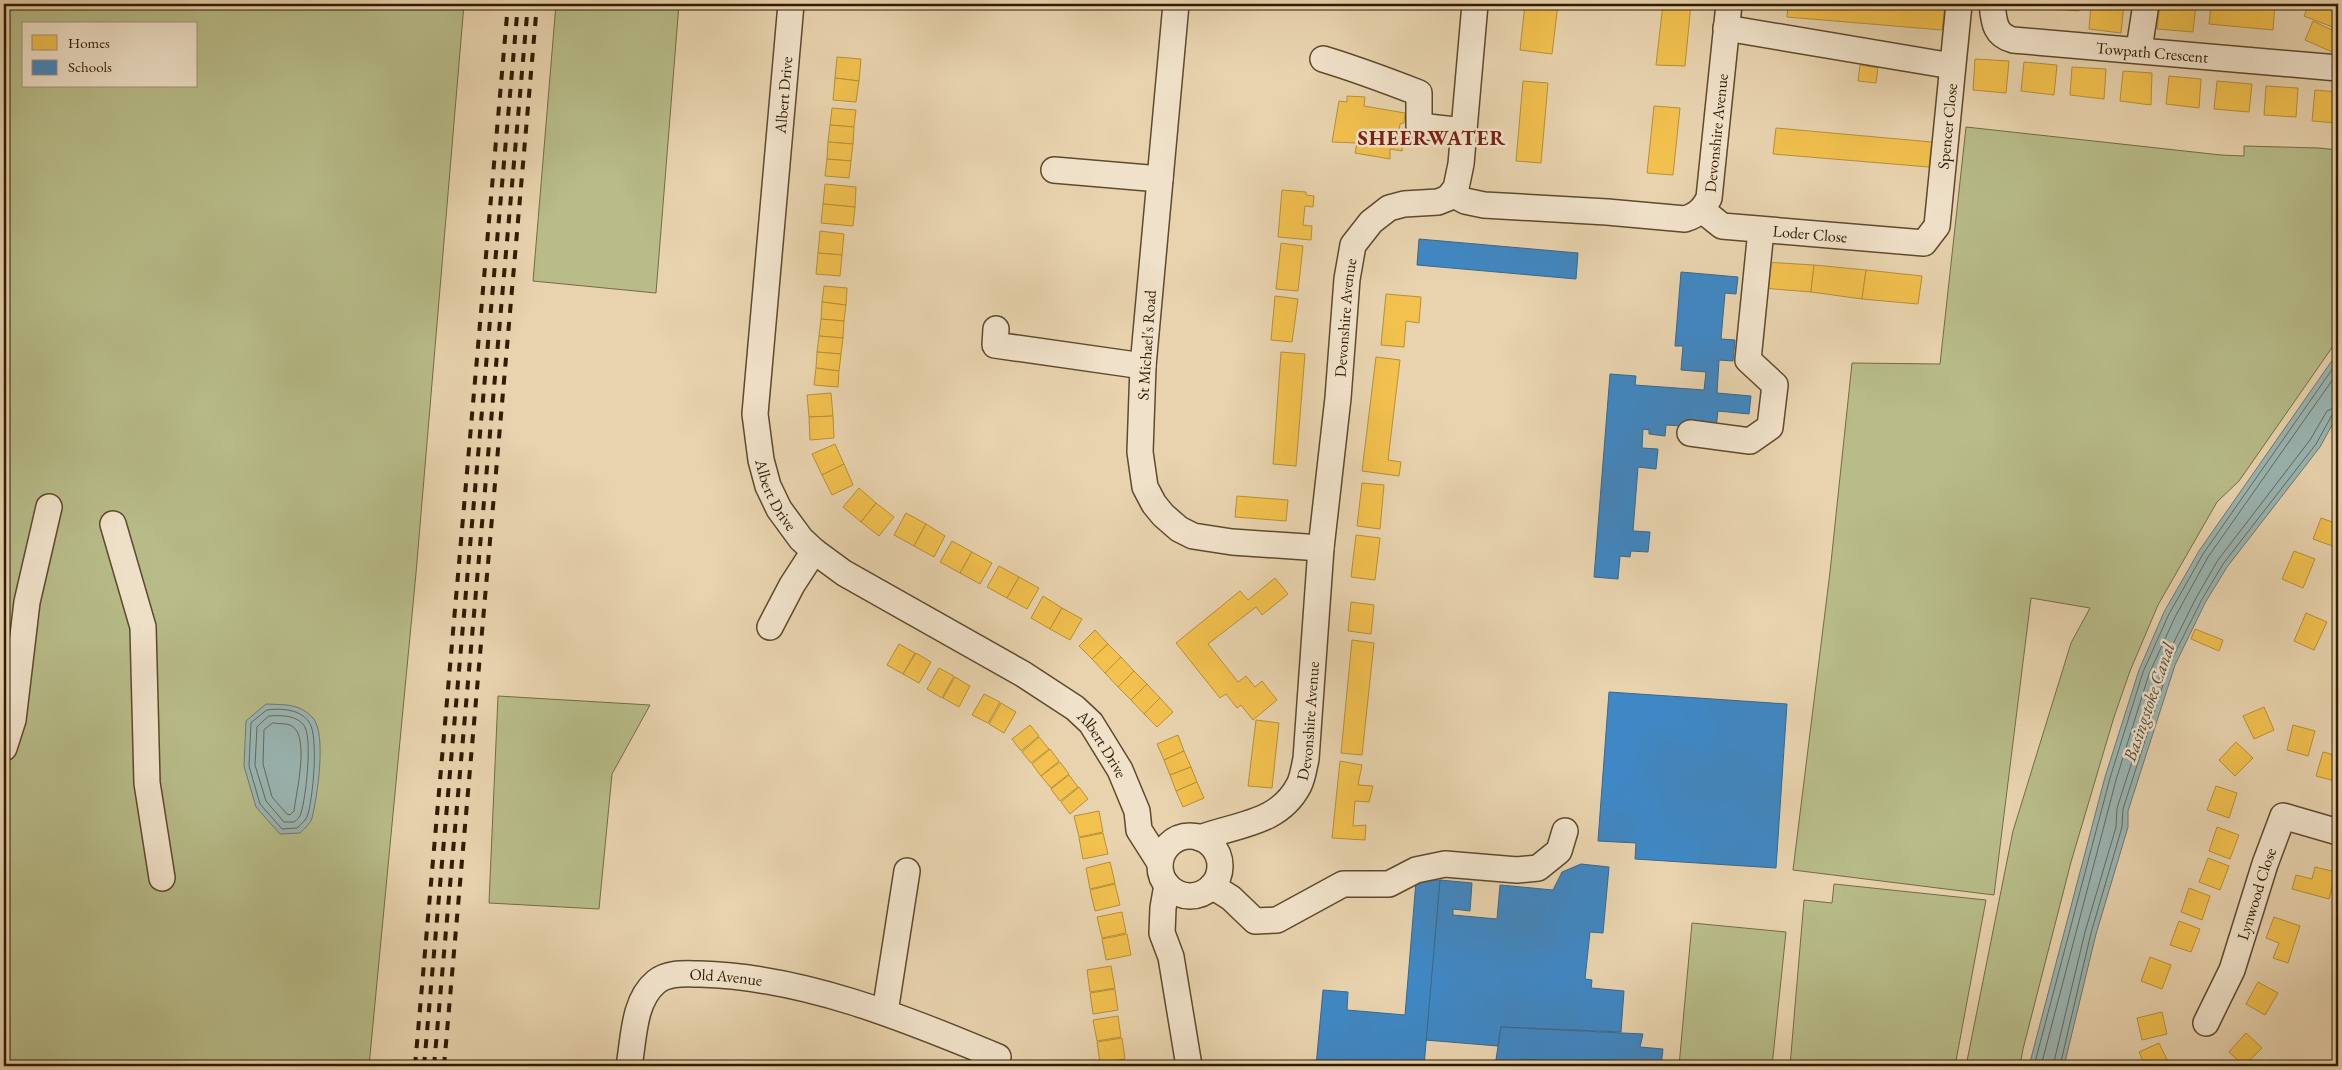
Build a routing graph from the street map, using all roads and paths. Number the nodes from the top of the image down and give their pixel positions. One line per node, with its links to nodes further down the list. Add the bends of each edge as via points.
1 (791, 4): 26 (street, Albert Drive, via 755,414 768,486 779,509)
2 (1176, 4): 15 (street, St Michael's Road)
3 (1475, 4): 13 (street)
4 (1729, 4): 8 (street, Devonshire Avenue)
5 (1959, 4): 11 (street, Spencer Close)
6 (1992, 4): 9 (street, Towpath Crescent, via 1995,27 2003,37)
7 (2146, 4): 9 (street)
8 (1726, 28): 11 (street); 17 (street, Devonshire Avenue, via 1710,198)
9 (2140, 50): 12 (street, Towpath Crescent)
10 (1323, 59): 13 (street, via 1420,93 1419,126)
11 (1952, 66): 19 (street, Spencer Close, via 1937,226)
12 (2338, 68)
13 (1464, 131): 16 (street, via 1459,175)
14 (1054, 170): 15 (street)
15 (1160, 179): 21 (street, St Michael's Road)
16 (1452, 194): 17 (street, Devonshire Avenue, via 1464,201 1484,205 1685,219); 25 (street, Devonshire Avenue, via 1438,202 1389,208 1371,222 1354,245 1347,279)
17 (1702, 210): 18 (street, Loder Close, via 1722,226)
18 (1761, 230): 19 (street, Loder Close); 22 (street, via 1748,360 1775,385 1770,428 1750,440)
19 (1924, 243)
20 (996, 328): 21 (street, via 995,345)
21 (1143, 366): 25 (street, St Michael's Road, via 1140,464 1145,487 1163,515 1179,529 1200,538)
22 (1690, 433)
23 (49, 507): 28 (street, via 27,602 14,720)
24 (113, 524): 35 (street, via 143,628 147,783)
25 (1321, 548): 33 (street, Devonshire Avenue, via 1306,759 1300,783 1286,804 1272,815 1225,829)
26 (814, 551): 27 (street, via 792,584); 29 (street, Albert Drive, via 867,586 1023,674 1075,708 1091,723 1105,744)
27 (770, 627)
28 (4, 748)
29 (1137, 811): 32 (street); 36 (street, Albert Drive, via 1139,830)
30 (1565, 831): 37 (street, via 1559,851 1538,868 1517,870 1446,864 1416,870 1389,884 1343,884 1277,920 1255,921 1231,898)
31 (2338, 832): 39 (street, Lynwood Close, via 2283,816 2232,970)
32 (1175, 840): 33 (street, via 1187,836); 36 (street, via 1165,850)
33 (1209, 846): 37 (street, via 1220,865)
34 (907, 871): 38 (street)
35 (162, 878)
36 (1170, 881): 37 (street, via 1194,895); 42 (street, via 1177,913 1171,957)
37 (1212, 886)
38 (885, 1012): 40 (street, Old Avenue); 41 (street, Old Avenue, via 809,990 767,982 726,975 672,975 658,980 642,1000)
39 (2206, 1023)
40 (998, 1057)
41 (629, 1066)
42 (1189, 1066)

